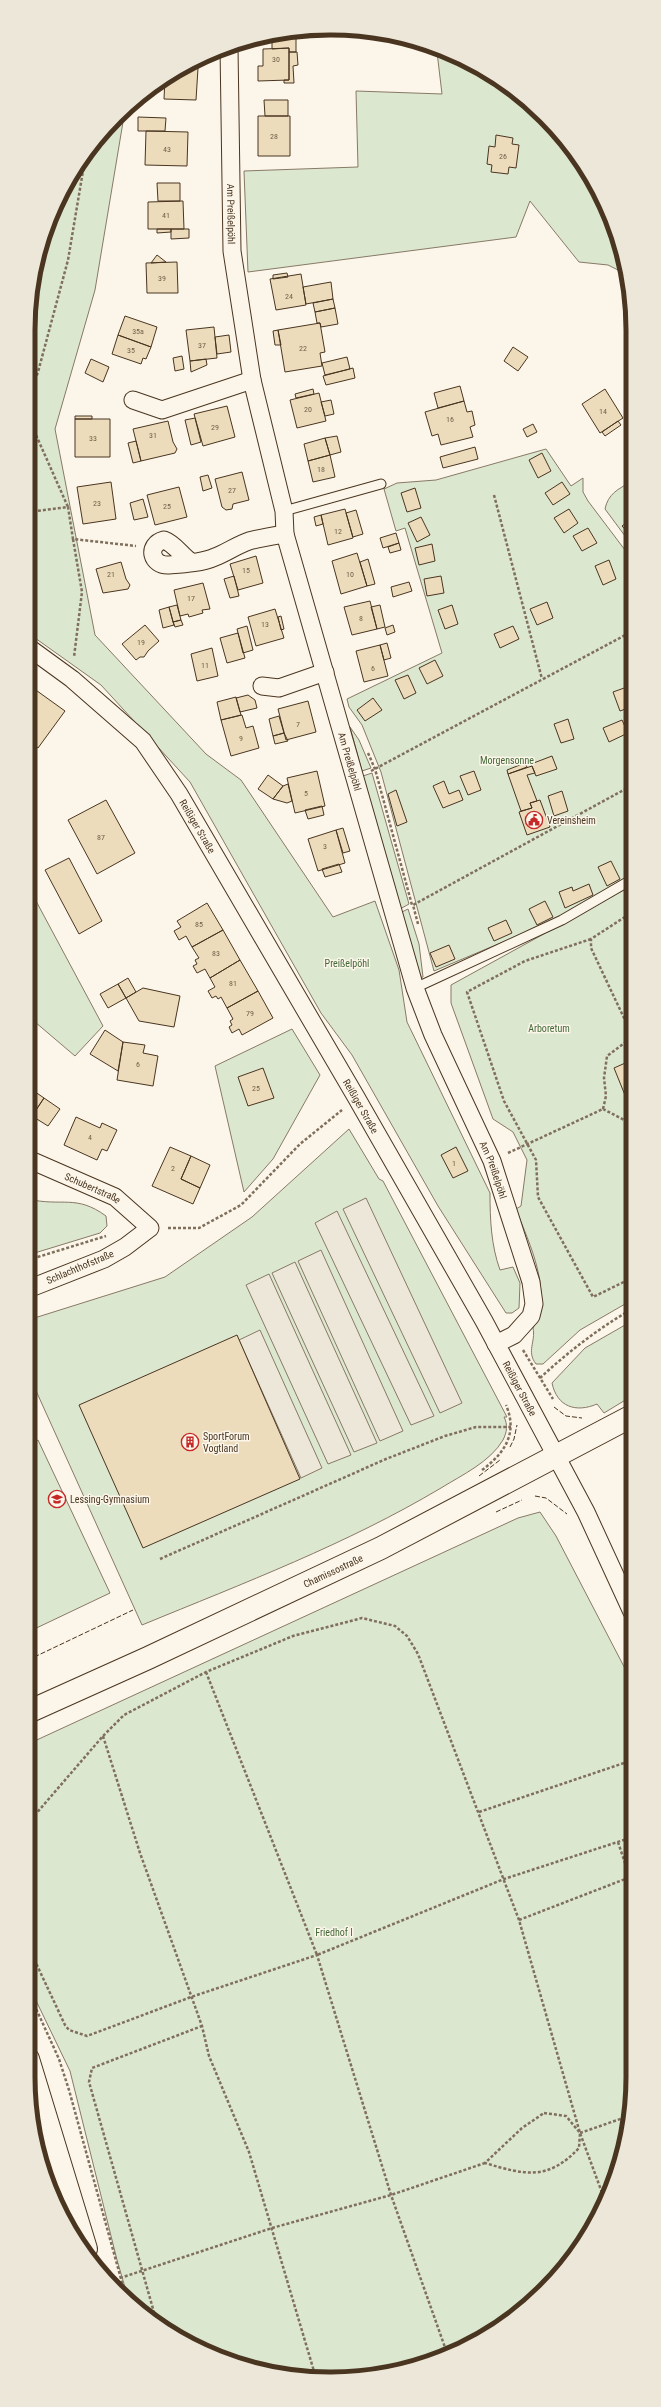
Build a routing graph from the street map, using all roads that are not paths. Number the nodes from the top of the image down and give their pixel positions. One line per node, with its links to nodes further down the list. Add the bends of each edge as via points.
1 (230, 53): 2 (street, Am Preißelpöhl, via 232,251)
2 (252, 380): 3 (street, via 162,410); 5 (street, Am Preißelpöhl)
3 (134, 400)
4 (381, 484): 5 (lane)
5 (284, 511): 6 (street, Am Preißelpöhl)
6 (285, 534): 7 (street, via 248,542 214,558 191,562 170,542 157,542); 9 (street, Am Preißelpöhl)
7 (153, 548)
8 (35, 652): 16 (street, Reißiger Straße, via 72,679 143,741 179,794 356,1097)
9 (326, 672): 10 (street, via 279,688); 12 (street, Am Preißelpöhl)
10 (262, 686)
11 (626, 883): 12 (lane, via 562,920)
12 (415, 988): 16 (street, Am Preißelpöhl, via 433,1035 492,1161 531,1282 534,1304 531,1316 524,1326)
13 (35, 1162): 14 (street, Schubertstraße, via 115,1197)
14 (150, 1228): 15 (street, Schlachthofstraße, via 104,1259)
15 (35, 1286)
16 (496, 1344): 18 (street, Reißiger Straße)
17 (626, 1419): 18 (street, Chamissostraße)
18 (557, 1456): 19 (street, Reißiger Straße); 20 (street, Chamissostraße, via 381,1548)
19 (626, 1599)
20 (35, 1709)
21 (35, 2083): 22 (street)
22 (82, 2236)

